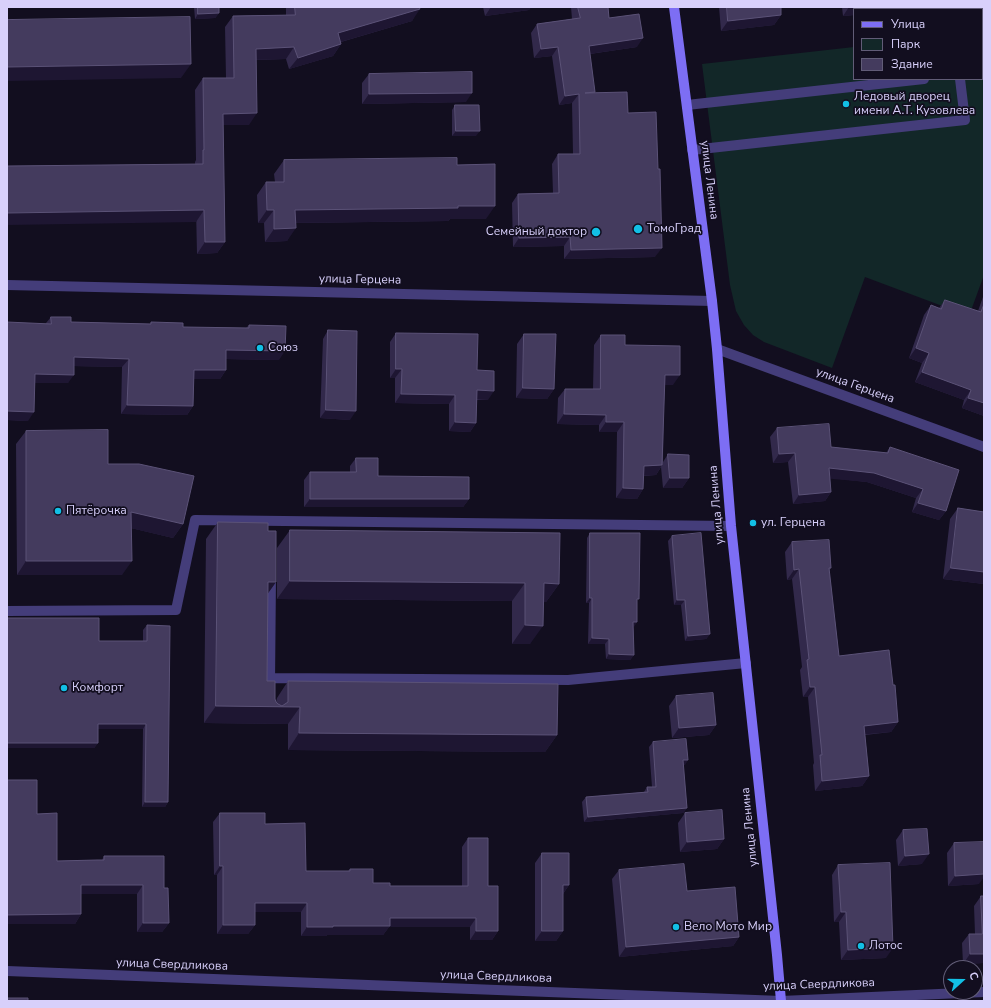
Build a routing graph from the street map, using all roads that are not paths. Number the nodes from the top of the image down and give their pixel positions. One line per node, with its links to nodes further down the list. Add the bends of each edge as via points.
1 (674, 7): 4 (main road, улица Ленина)
2 (915, 80): 4 (street)
3 (960, 80): 5 (street, via 965,120)
4 (687, 105): 5 (main road, улица Ленина)
5 (692, 150): 7 (main road, улица Ленина)
6 (7, 285): 7 (street, улица Герцена)
7 (712, 301): 8 (main road, улица Ленина)
8 (717, 349): 9 (street, улица Герцена); 10 (main road, улица Ленина)
9 (984, 448)
10 (731, 526): 12 (street, via 271,525 195,520 176,610); 13 (main road, улица Ленина)
11 (271, 568): 14 (street)
12 (7, 610)
13 (746, 663): 14 (street, via 568,680); 18 (main road, улица Ленина)
14 (270, 678): 15 (street)
15 (270, 693)
16 (7, 971): 18 (street, улица Свердликова)
17 (984, 992): 18 (street, улица Свердликова)
18 (781, 1001)

